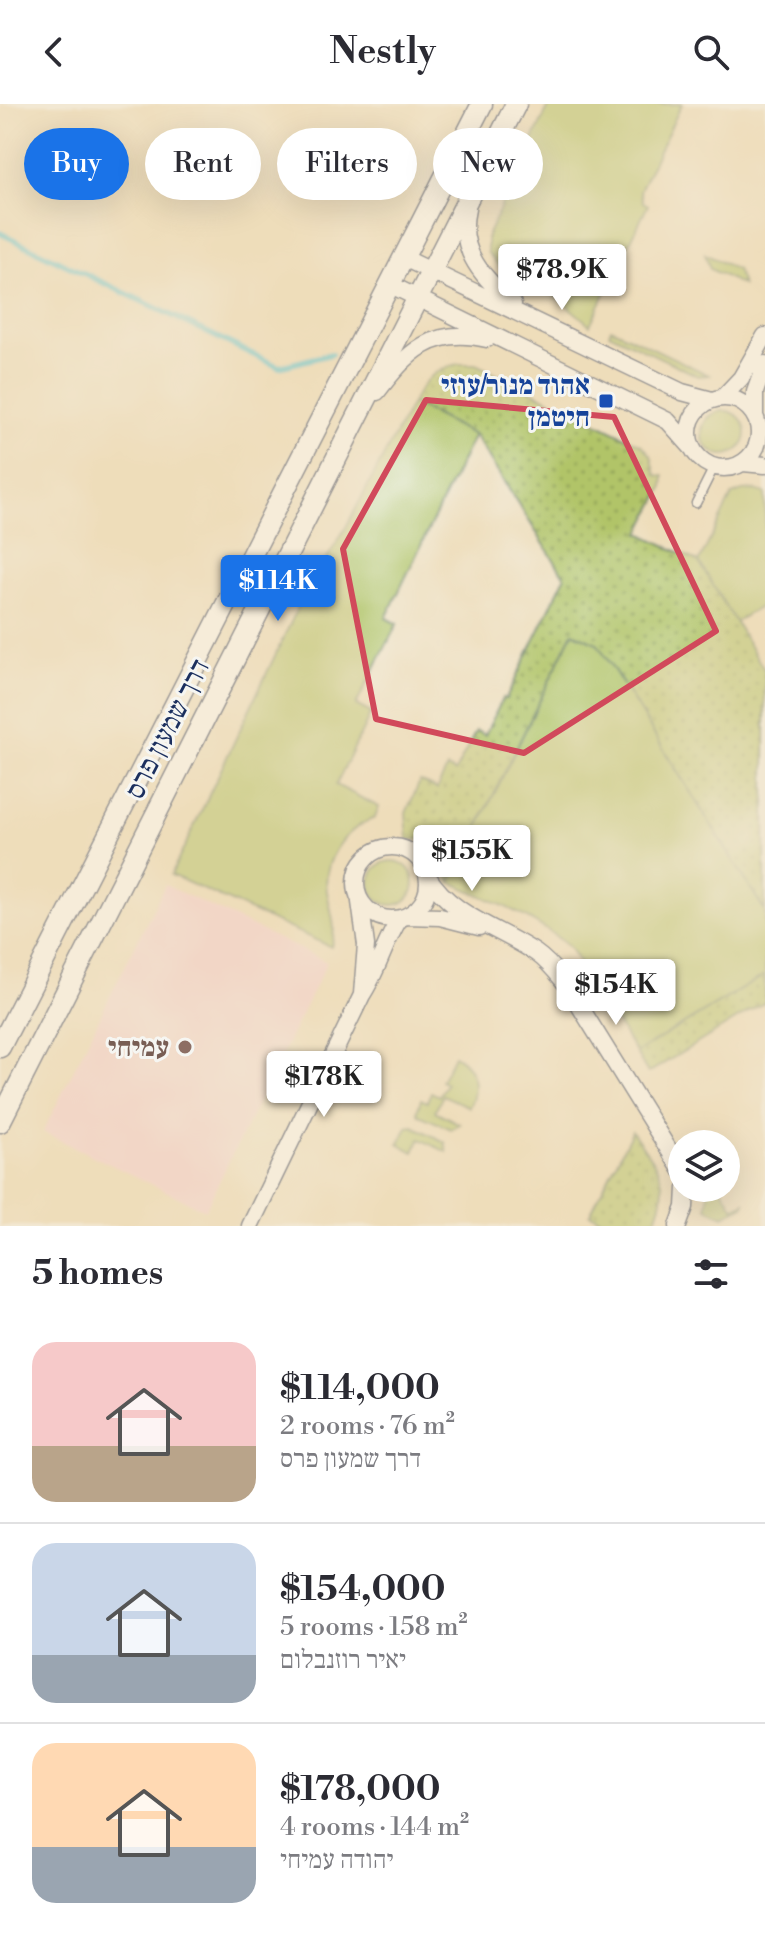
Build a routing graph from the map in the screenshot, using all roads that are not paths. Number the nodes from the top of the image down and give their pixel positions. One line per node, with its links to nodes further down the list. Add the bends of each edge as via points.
1 (482, 104): 6 (street, דרך שמעון פרס)
2 (516, 104): 3 (street, דרך שמעון פרס)
3 (504, 128)
4 (468, 200): 7 (street, דרך שמעון פרס)
5 (469, 200): 10 (street, via 465,239 474,263 486,281)
6 (404, 258): 7 (street); 8 (street, דרך שמעון פרס)
7 (432, 271): 9 (street, דרך שמעון פרס); 10 (street)
8 (389, 284): 9 (street); 27 (street, דרך שמעון פרס)
9 (418, 299): 12 (street); 15 (street, דרך שמעון פרס)
10 (529, 318): 14 (street, via 682,392)
11 (765, 336): 14 (street, via 741,378)
12 (514, 346): 15 (street, via 475,336 446,336 426,343 399,363); 17 (street, via 668,421)
13 (765, 364): 16 (street, via 755,392)
14 (717, 398): 16 (street, via 745,404); 17 (street, via 701,405 689,425)
15 (361, 412): 28 (street, דרך שמעון פרס)
16 (759, 423): 18 (street, via 758,445)
17 (692, 448): 20 (street)
18 (743, 463): 19 (street); 20 (street)
19 (765, 465)
20 (714, 467): 21 (lane)
21 (696, 503)
22 (427, 875): 23 (street, via 415,855 394,847 381,849 358,874); 24 (street, via 425,898); 25 (street, via 443,897)
23 (359, 897): 24 (street, via 375,915); 26 (street, via 366,931)
24 (404, 917): 25 (street, via 440,917); 26 (street, via 386,941)
25 (496, 932): 29 (street, via 551,965)
26 (362, 995): 31 (street)
27 (0, 1047)
28 (0, 1122)
29 (668, 1148)
30 (685, 1202): 32 (street)
31 (250, 1226)
32 (678, 1226)

